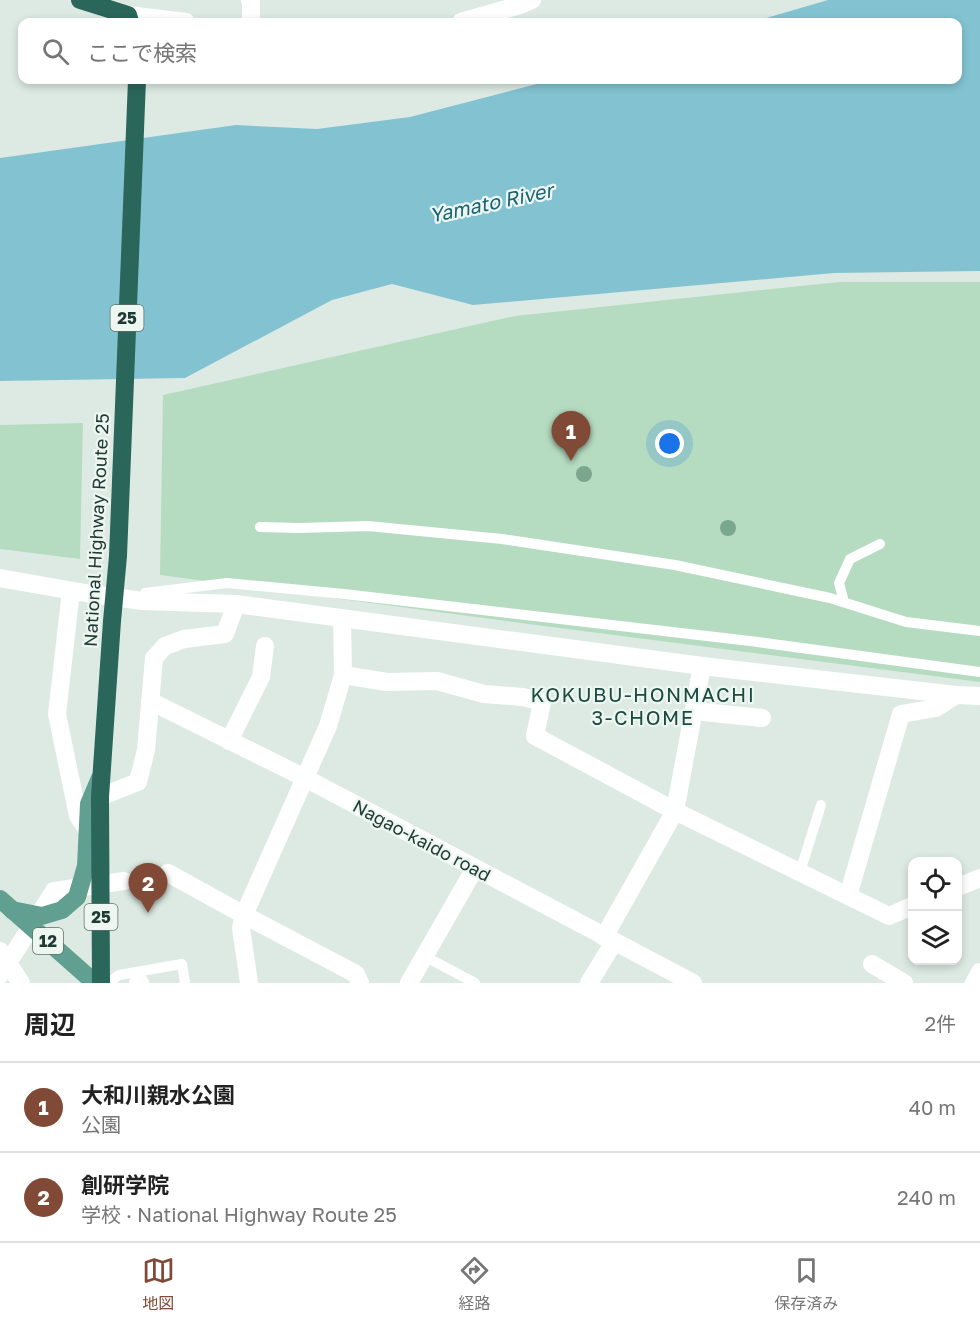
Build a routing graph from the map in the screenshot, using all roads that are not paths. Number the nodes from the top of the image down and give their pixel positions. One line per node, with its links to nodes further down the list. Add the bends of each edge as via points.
1 (80, 0): 4 (highway)
2 (250, 0): 5 (street)
3 (532, 0): 6 (street)
4 (126, 18)
5 (251, 18)
6 (475, 18)
7 (137, 84): 13 (highway, National Highway Route 25 / 25)
8 (260, 527): 14 (lane, via 368,526 502,539 675,565)
9 (880, 543): 14 (lane, via 850,559 839,583)
10 (0, 578): 11 (street)
11 (71, 591): 13 (street); 33 (street, via 57,714 78,816)
12 (145, 593): 20 (lane, via 227,583 333,593 750,640)
13 (114, 597): 15 (street); 28 (highway, National Highway Route 25 / 25)
14 (844, 602): 17 (lane, via 906,622)
15 (236, 604): 16 (street); 24 (street, via 225,634 184,639 165,646 154,658)
16 (342, 618): 19 (street); 21 (street)
17 (980, 631)
18 (265, 646): 27 (street, via 261,677)
19 (702, 666): 22 (street); 25 (street)
20 (980, 672)
21 (343, 675): 29 (street, via 328,726); 32 (street, via 387,682 437,681 484,694 542,702 535,736)
22 (956, 695): 23 (street); 41 (street, via 936,708 901,714)
23 (980, 696)
24 (150, 701): 27 (street, Nagao-kaido road); 30 (street, via 146,750 138,782)
25 (694, 711): 26 (street); 32 (street)
26 (762, 718)
27 (229, 741): 29 (street, Nagao-kaido road)
28 (101, 775): 30 (highway, National Highway Route 25 / 25); 33 (main road, via 89,804)
29 (305, 778): 35 (street, Nagao-kaido road); 44 (street)
30 (100, 797): 34 (highway, National Highway Route 25 / 25)
31 (821, 805): 36 (lane)
32 (675, 811): 36 (street); 45 (street)
33 (87, 831): 34 (street); 42 (main road, via 86,866 77,897 62,910 42,916)
34 (101, 851): 53 (highway, National Highway Route 25 / 25)
35 (475, 868): 45 (street, Nagao-kaido road); 47 (street)
36 (800, 872): 41 (street)
37 (168, 873): 44 (street)
38 (980, 878): 40 (street)
39 (124, 881): 50 (street, via 54,891)
40 (962, 885)
41 (848, 896): 43 (street, via 889,916)
42 (6, 904): 52 (main road, 12)
43 (908, 908)
44 (244, 915): 56 (street); 57 (street, via 356,974)
45 (609, 939): 60 (street); 61 (street, Nagao-kaido road)
46 (0, 951): 51 (street)
47 (424, 956): 58 (street); 59 (lane)
48 (872, 964): 62 (street)
49 (980, 972): 63 (street)
50 (0, 975)
51 (21, 983)
52 (95, 983)
53 (101, 983)
54 (108, 983): 55 (lane, via 119,975 182,964)
55 (185, 983)
56 (249, 983)
57 (360, 983)
58 (409, 983)
59 (475, 983)
60 (589, 983)
61 (693, 983)
62 (904, 983)
63 (974, 983)

